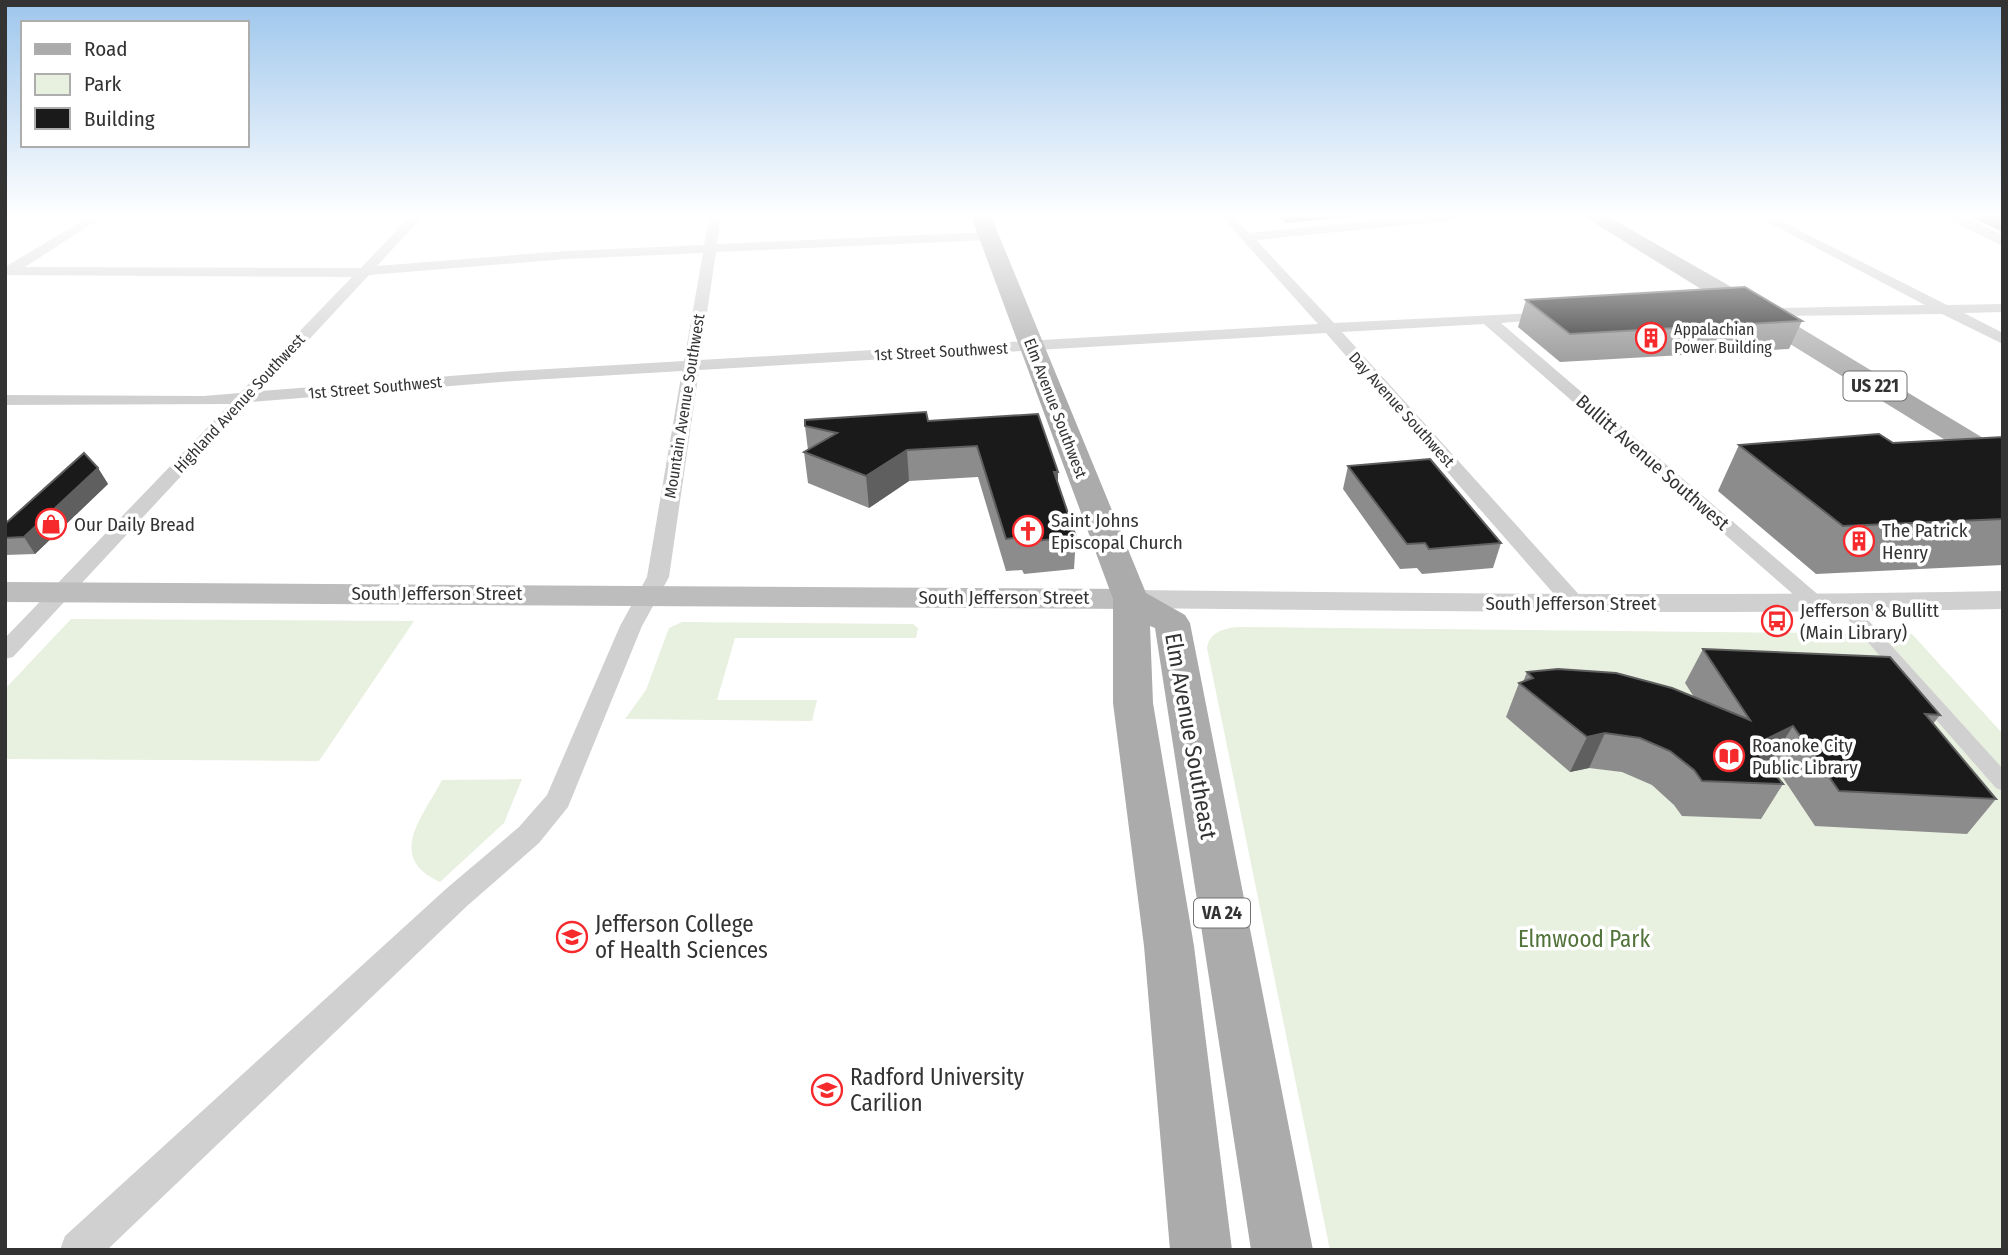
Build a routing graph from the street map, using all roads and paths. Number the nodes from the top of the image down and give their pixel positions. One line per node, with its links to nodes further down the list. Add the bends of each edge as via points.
1 (361, 275): 17 (street, Highland Avenue Southwest)
2 (705, 275): 16 (street, Mountain Avenue Southwest)
3 (1004, 275): 15 (main road, Elm Avenue Southwest)
4 (1282, 275): 13 (street, Day Avenue Southwest)
5 (1694, 275): 8 (main road, US 221)
6 (1879, 275): 10 (street)
7 (1711, 305): 8 (street)
8 (1748, 306): 10 (street, via 1780,312); 19 (main road, US 221)
9 (2003, 308): 10 (street)
10 (1947, 309): 14 (street)
11 (1570, 314): 12 (street, 1st Street Southwest)
12 (1488, 319): 13 (street, 1st Street Southwest); 26 (street, Bullitt Avenue Southwest)
13 (1331, 328): 15 (street, 1st Street Southwest); 25 (street, Day Avenue Southwest)
14 (2003, 339)
15 (1032, 346): 16 (street, 1st Street Southwest); 23 (main road, Elm Avenue Southwest)
16 (690, 365): 17 (street, 1st Street Southwest); 22 (street, Mountain Avenue Southwest, via 658,577)
17 (243, 398): 18 (street, 1st Street Southwest); 21 (street, Highland Avenue Southwest)
18 (5, 400)
19 (2003, 463)
20 (5, 592): 21 (main road, South Jefferson Street)
21 (63, 592): 22 (main road, South Jefferson Street); 27 (street, Highland Avenue Southwest)
22 (649, 595): 23 (main road, South Jefferson Street); 29 (street, Mountain Avenue Southwest, via 631,626 558,800 529,835)
23 (1131, 599): 25 (street, South Jefferson Street); 30 (main road, Elm Avenue Southeast / VA 24, via 1133,703 1169,946); 31 (main road, Elm Avenue Southeast / VA 24, via 1172,623)
24 (2003, 600): 26 (street, South Jefferson Street)
25 (1575, 604): 26 (street, South Jefferson Street)
26 (1831, 604): 28 (street)
27 (5, 652)
28 (2003, 783)
29 (79, 1250)
30 (1201, 1250)
31 (1282, 1250)

